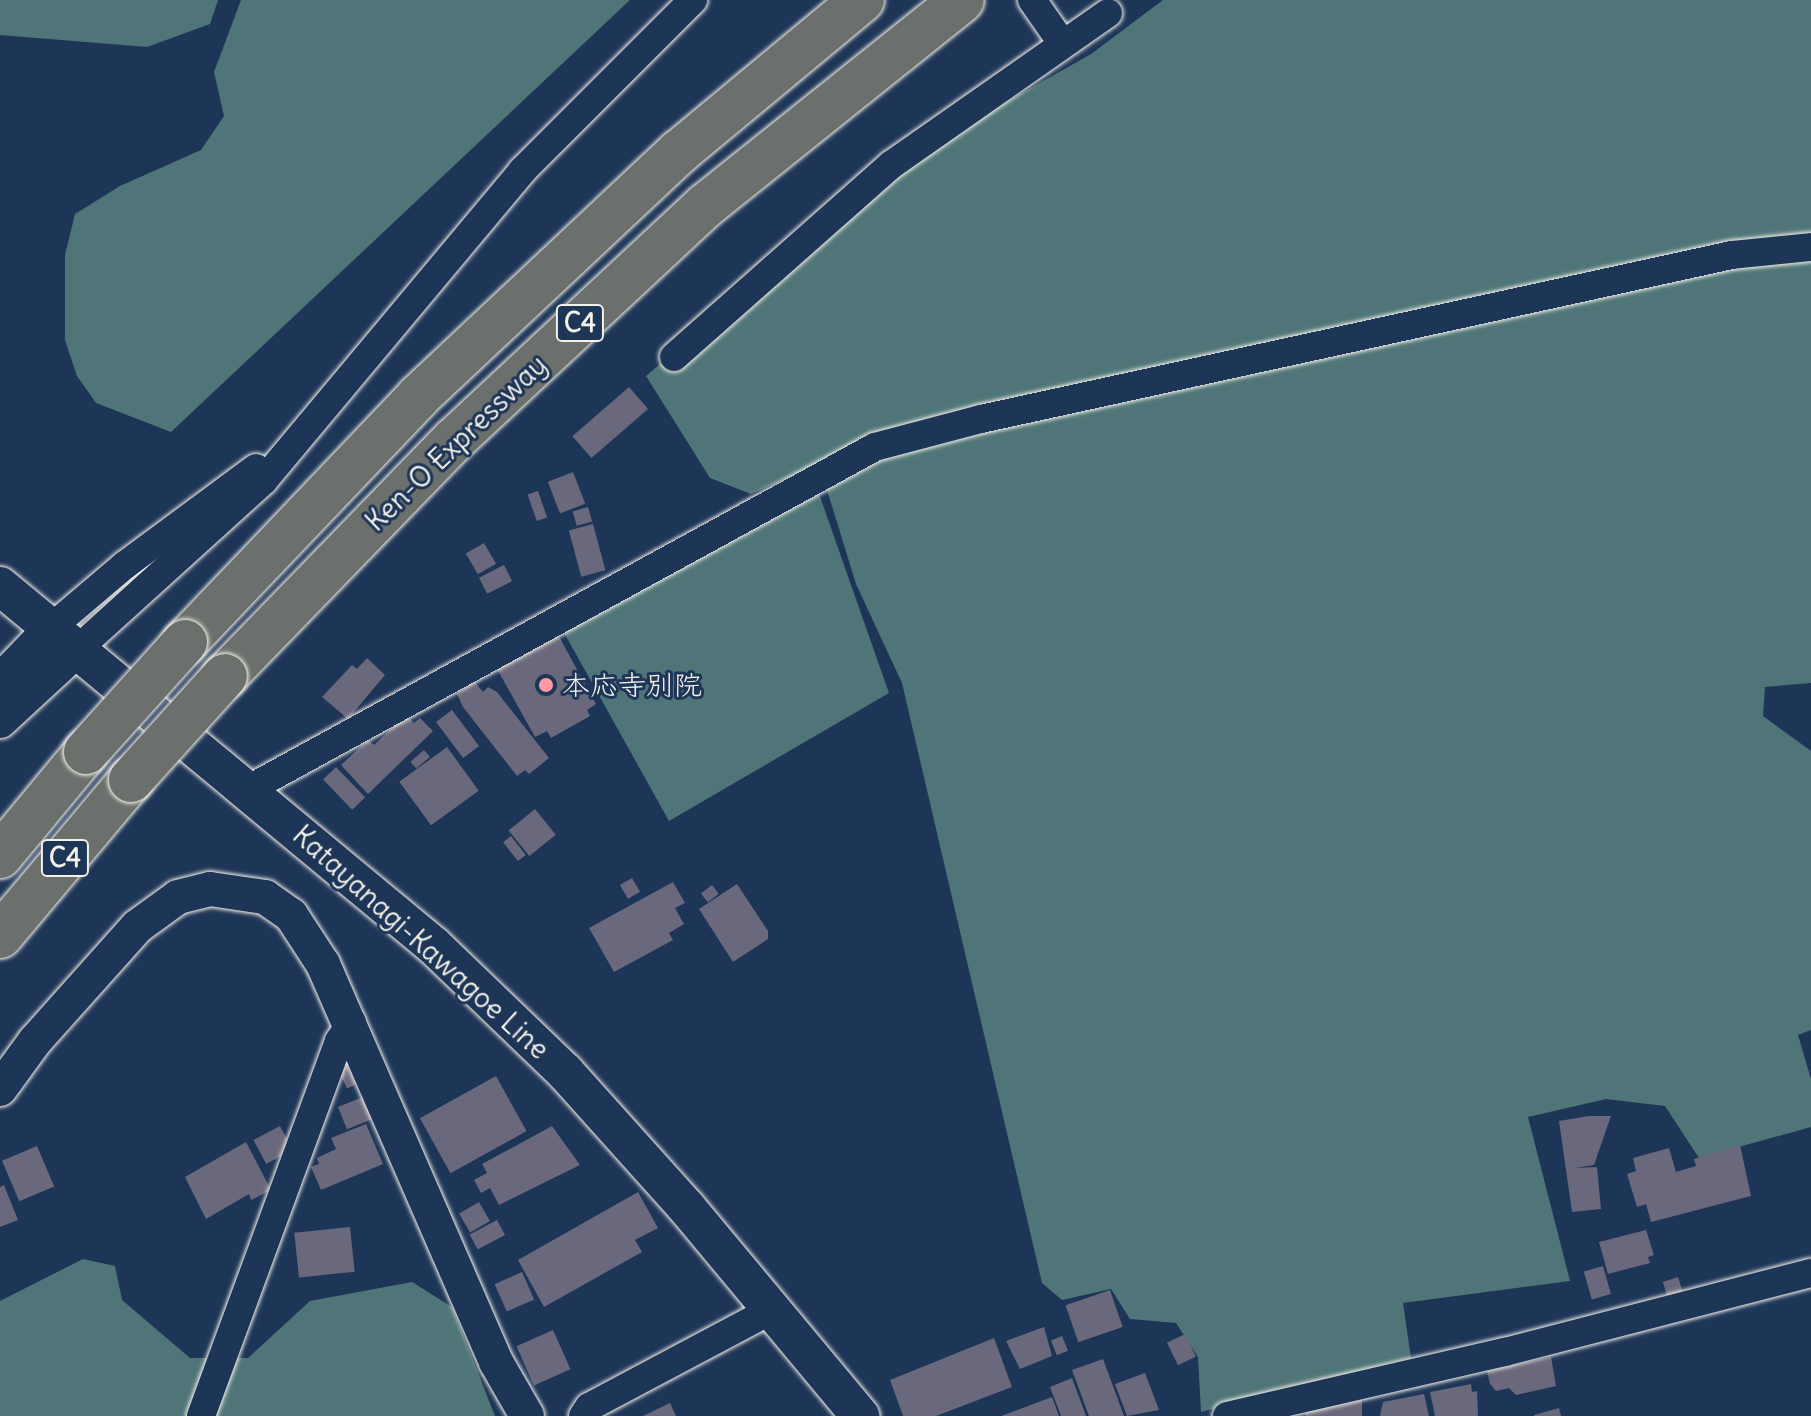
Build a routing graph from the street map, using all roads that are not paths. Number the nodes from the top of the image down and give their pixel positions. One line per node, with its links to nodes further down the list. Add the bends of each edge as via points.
1 (693, 0): 10 (street, via 522,171 343,390 278,450 125,565)
2 (862, 0): 14 (highway, Ken-O Expressway / C4, bridge, via 679,152 418,397 185,642)
3 (962, 0): 15 (highway, Ken-O Expressway / C4, bridge, via 705,206 454,440 225,676)
4 (1032, 0): 6 (street)
5 (1108, 13): 6 (street)
6 (1062, 43): 8 (street, via 891,165)
7 (1811, 247): 13 (street, via 1732,255 981,419 875,447)
8 (674, 357)
9 (0, 586): 10 (main road, Katayanagi-Kawagoe Line)
10 (66, 637): 11 (street); 12 (street); 13 (main road, Katayanagi-Kawagoe Line)
11 (0, 681)
12 (0, 721)
13 (249, 789): 19 (main road, Katayanagi-Kawagoe Line, via 434,946 565,1072)
14 (0, 856)
15 (0, 936)
16 (352, 1022): 17 (street, via 291,915 265,897 210,889 178,897 138,926 35,1041); 20 (street, via 339,1041); 21 (street, via 496,1362)
17 (0, 1089)
18 (1811, 1273): 24 (street)
19 (773, 1309): 22 (street, via 589,1407); 23 (main road, Katayanagi-Kawagoe Line)
20 (201, 1416)
21 (527, 1416)
22 (583, 1416)
23 (860, 1416)
24 (1227, 1416)

